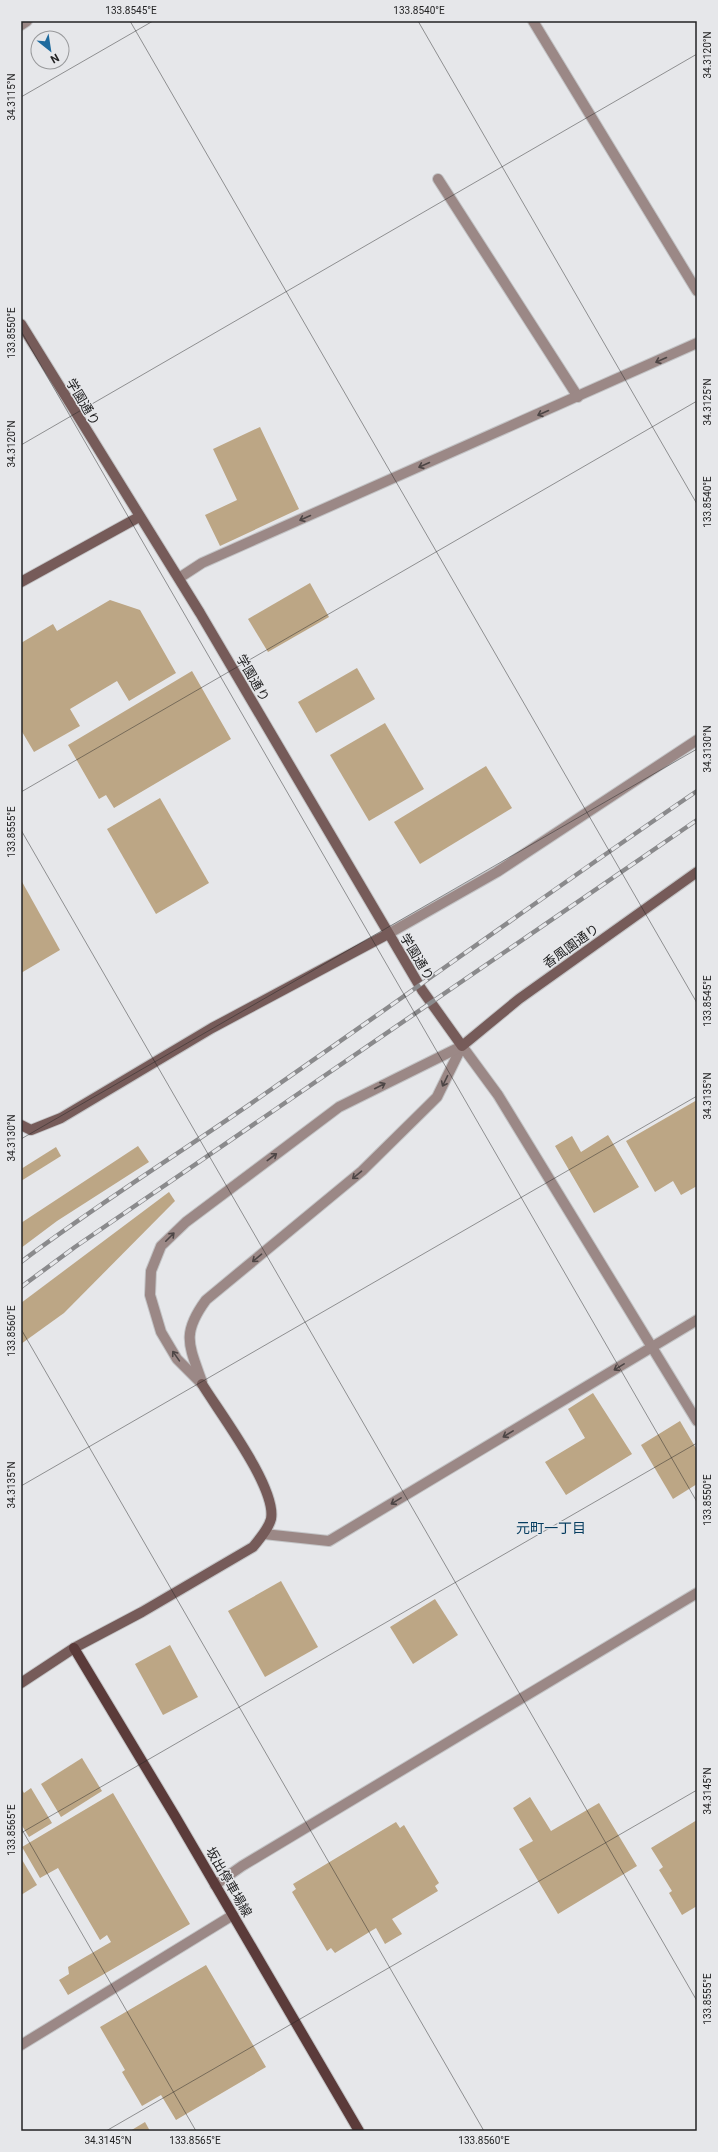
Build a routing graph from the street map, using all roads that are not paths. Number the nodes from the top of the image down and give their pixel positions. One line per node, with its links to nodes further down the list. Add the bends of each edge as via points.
1 (27, 21): 3 (street)
2 (532, 21): 5 (street)
3 (21, 24)
4 (438, 179): 8 (street)
5 (697, 291)
6 (21, 324): 9 (street, 学園通り)
7 (697, 344): 8 (street, one-way to 8)
8 (578, 397): 10 (street, one-way to 10, via 202,563)
9 (139, 517): 10 (street, 学園通り); 11 (street)
10 (179, 578): 14 (street, 学園通り)
11 (21, 582)
12 (697, 740): 14 (street, via 497,872)
13 (697, 872): 15 (street, 香風園通り, via 519,999)
14 (388, 934): 15 (street, 学園通り, via 422,990); 16 (street, via 212,1028 62,1118 31,1130)
15 (462, 1046): 18 (street, via 498,1095); 19 (street, one-way to 19, via 437,1097 429,1105 362,1171 206,1300 194,1317 190,1330 191,1348); 19 (street, one-way to 15, via 177,1358 161,1332 150,1295 151,1272 161,1246 186,1222 339,1107)
16 (21, 1125)
17 (697, 1320): 18 (street)
18 (653, 1347): 20 (street); 21 (street, one-way to 21, via 329,1541)
19 (202, 1384): 21 (street, via 257,1472 269,1497 271,1518)
20 (697, 1421)
21 (264, 1534): 23 (street, via 253,1547 142,1612)
22 (697, 1593): 25 (street, via 242,1866)
23 (74, 1648): 24 (street); 25 (main road, 坂出停車場線)
24 (21, 1683)
25 (215, 1885): 26 (main road, 坂出停車場線)
26 (233, 1915): 27 (street); 28 (main road, 坂出停車場線)
27 (21, 2045)
28 (359, 2131)

